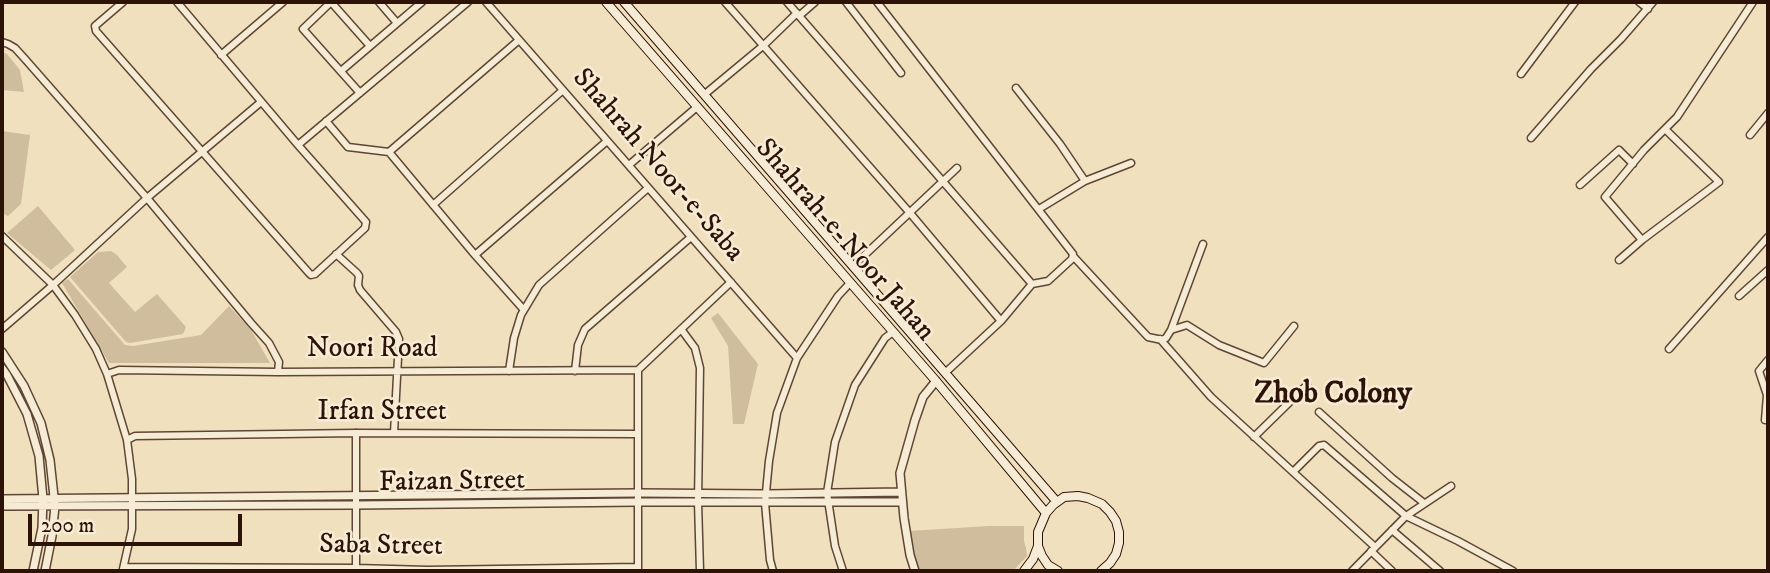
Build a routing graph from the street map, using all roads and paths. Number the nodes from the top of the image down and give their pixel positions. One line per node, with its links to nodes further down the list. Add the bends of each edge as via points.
1 (123, 2): 46 (street, via 95,26 96,31)
2 (177, 2): 28 (street)
3 (283, 2): 28 (street)
4 (331, 2): 27 (street); 29 (street, via 303,29)
5 (379, 2): 23 (street)
6 (468, 2): 34 (street)
7 (486, 2): 24 (street, Shahrah Noor-e-Saba)
8 (606, 2): 21 (main road, Shahrah-e-Noor Jahan)
9 (725, 2): 26 (street)
10 (787, 2): 22 (street)
11 (815, 2): 22 (street)
12 (846, 2): 30 (street)
13 (877, 2): 57 (street)
14 (1574, 2): 31 (street)
15 (1639, 2): 20 (street)
16 (1653, 2): 20 (street)
17 (1753, 2): 40 (street)
18 (419, 3): 23 (street)
19 (625, 3): 21 (main road); 35 (main road, Shahrah-e-Noor Jahan)
20 (1648, 9): 42 (street)
21 (616, 13): 37 (main road, Shahrah-e-Noor Jahan)
22 (798, 14): 26 (street); 51 (street)
23 (397, 23): 27 (street)
24 (519, 40): 33 (street, Shahrah Noor-e-Saba); 45 (street)
25 (2, 43): 55 (street, via 20,54)
26 (764, 45): 35 (street); 58 (street)
27 (370, 46): 29 (street)
28 (221, 55): 36 (street)
29 (341, 71): 34 (street)
30 (901, 73)
31 (1521, 74)
32 (1016, 88): 52 (street)
33 (563, 90): 43 (street, Shahrah Noor-e-Saba); 56 (street)
34 (360, 93): 39 (street)
35 (705, 94): 64 (main road, Shahrah-e-Noor Jahan)
36 (261, 102): 44 (street); 46 (street)
37 (697, 107): 49 (street); 67 (main road, Shahrah-e-Noor Jahan)
38 (1768, 113): 41 (street)
39 (326, 121): 44 (street); 45 (street, via 348,147)
40 (1665, 129): 48 (street); 62 (street, via 1719,182)
41 (1751, 135)
42 (1531, 138)
43 (607, 141): 49 (street, Shahrah Noor-e-Saba); 66 (street)
44 (298, 145): 65 (street, via 366,222)
45 (389, 152): 56 (street)
46 (203, 153): 55 (street); 65 (street, via 311,275)
47 (1131, 163): 52 (street)
48 (1633, 164): 53 (street, via 1619,150); 62 (street, via 1605,197)
49 (628, 165): 54 (street, Shahrah Noor-e-Saba)
50 (957, 169): 51 (street)
51 (943, 181): 58 (street); 74 (street)
52 (1085, 181): 57 (street)
53 (1580, 185)
54 (648, 188): 60 (street, Shahrah Noor-e-Saba); 77 (street, via 539,285)
55 (147, 198): 75 (street); 94 (street, via 269,342 279,362)
56 (433, 205): 66 (street)
57 (1039, 209): 68 (street)
58 (910, 214): 70 (street); 78 (street)
59 (2, 236): 75 (street)
60 (691, 237): 72 (street, Shahrah Noor-e-Saba); 90 (street, via 585,329)
61 (1768, 237): 85 (street)
62 (1642, 240): 69 (street)
63 (1203, 244): 82 (street)
64 (835, 246): 67 (main road); 70 (main road, Shahrah-e-Noor Jahan)
65 (336, 254): 92 (street, via 357,273 360,290 396,332)
66 (475, 255): 77 (street)
67 (825, 255): 73 (main road, Shahrah-e-Noor Jahan)
68 (1073, 256): 74 (street, via 1048,281); 84 (street, via 1148,337)
69 (1619, 260)
70 (853, 266): 95 (main road, Shahrah-e-Noor Jahan)
71 (1768, 270): 76 (street)
72 (731, 282): 81 (street); 87 (street, Shahrah Noor-e-Saba)
73 (850, 283): 83 (main road, Shahrah-e-Noor Jahan); 87 (street)
74 (1032, 284): 78 (street)
75 (53, 285): 80 (street); 96 (street, via 96,349)
76 (1739, 296)
77 (524, 310): 93 (street)
78 (1000, 321): 95 (street)
79 (1294, 326): 82 (street, via 1264,363 1219,345 1187,325)
80 (2, 329)
81 (681, 329): 91 (street); 112 (street, via 695,348 700,368)
82 (1171, 330): 84 (street)
83 (893, 332): 97 (main road, Shahrah-e-Noor Jahan); 114 (street, via 855,385 835,442)
84 (1160, 340): 104 (street)
85 (1670, 349)
86 (2, 352): 116 (street, via 41,422)
87 (797, 358): 113 (street, via 777,413)
88 (1768, 360): 100 (street, via 1759,371 1767,395)
89 (2, 368): 119 (street, via 27,414 39,456)
90 (575, 370): 91 (street, Noori Road); 93 (street, Noori Road)
91 (638, 370): 103 (street)
92 (398, 371): 93 (street, Noori Road); 94 (street, Noori Road); 102 (street)
93 (509, 371)
94 (278, 372): 96 (street, Noori Road, via 118,370)
95 (945, 373): 118 (main road, Shahrah-e-Noor Jahan)
96 (107, 374): 105 (street)
97 (936, 381): 108 (street, via 923,397 915,420 900,473); 124 (main road, Shahrah-e-Noor Jahan)
98 (1307, 385): 104 (street)
99 (1319, 412): 120 (street)
100 (1765, 420)
101 (356, 433): 102 (street, Irfan Street); 105 (street, Irfan Street, via 135,436); 109 (street)
102 (394, 433): 103 (street, Irfan Street)
103 (638, 434): 111 (street)
104 (1254, 437): 106 (street)
105 (127, 440): 110 (street)
106 (1293, 472): 125 (street, via 1324,445); 128 (street)
107 (1451, 486): 120 (street)
108 (901, 492): 114 (street, Faizan Street); 117 (street)
109 (356, 496): 110 (street, Faizan Street); 111 (street, Faizan Street); 121 (street)
110 (132, 498): 116 (street, Faizan Street); 123 (street)
111 (638, 498): 112 (street, Faizan Street); 121 (street, Faizan Street); 132 (street)
112 (698, 498): 113 (street, Faizan Street); 137 (street)
113 (766, 498): 114 (street, Faizan Street); 138 (street)
114 (828, 498): 117 (street, Faizan Street); 139 (street)
115 (2, 499): 119 (street, Faizan Street)
116 (54, 502): 119 (street, Faizan Street); 123 (street, Faizan Street); 136 (street)
117 (902, 502): 140 (street)
118 (1057, 502): 124 (main road); 129 (main road, via 1088,498 1110,512 1119,532)
119 (43, 503): 122 (street, Faizan Street); 135 (street)
120 (1424, 503): 125 (street)
121 (356, 505): 123 (street, Faizan Street); 130 (street)
122 (2, 506)
123 (132, 507): 131 (street)
124 (1046, 513): 127 (main road)
125 (1406, 516): 126 (street); 147 (street)
126 (1392, 530): 128 (street); 146 (street)
127 (1038, 546): 134 (main road); 141 (main road)
128 (1373, 549): 144 (street); 145 (street)
129 (1110, 563): 142 (main road); 143 (main road)
130 (356, 568): 131 (street, Saba Street); 133 (street, Saba Street)
131 (123, 569)
132 (638, 569): 133 (street, Saba Street)
133 (396, 570)
134 (1054, 570)
135 (33, 571)
136 (45, 571)
137 (700, 571)
138 (773, 571)
139 (843, 571)
140 (915, 571)
141 (1024, 571)
142 (1101, 571)
143 (1116, 571)
144 (1352, 571)
145 (1392, 571)
146 (1440, 571)
147 (1513, 571)

